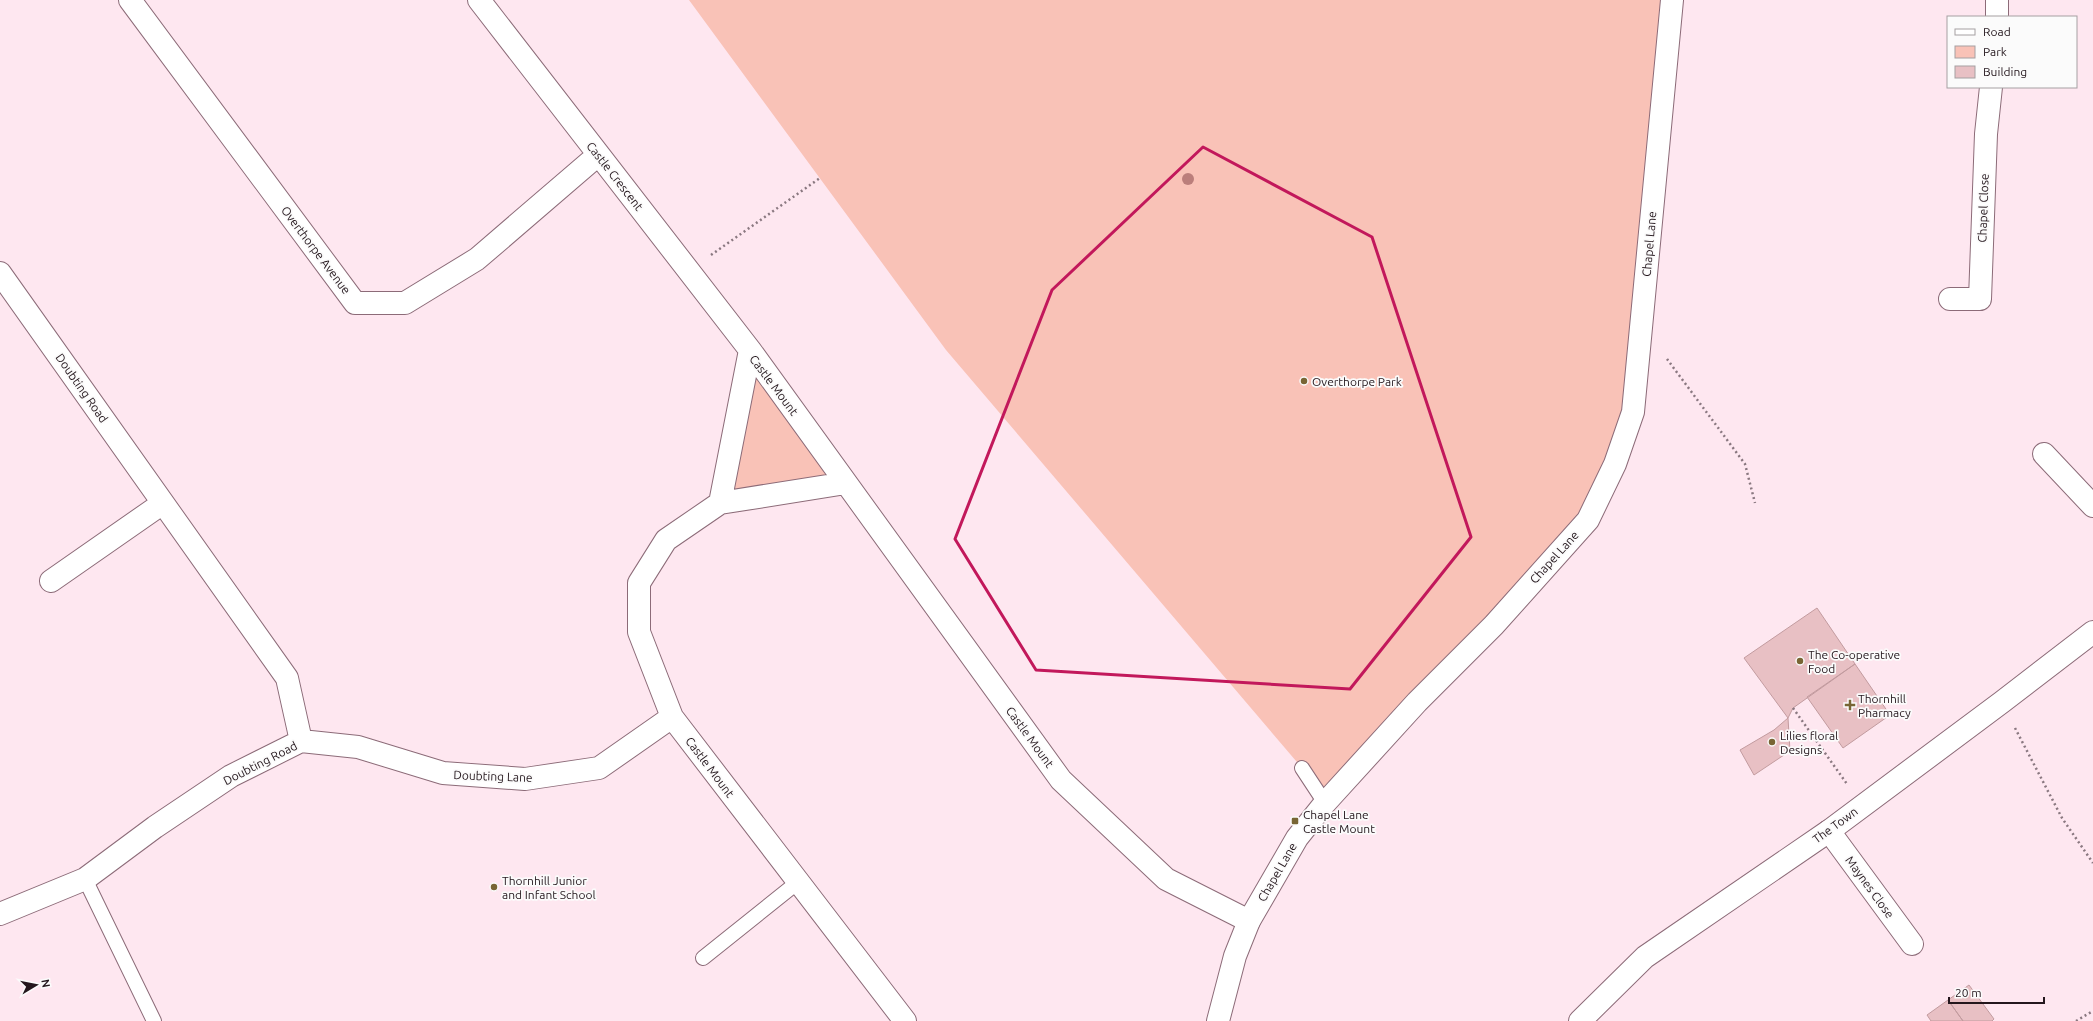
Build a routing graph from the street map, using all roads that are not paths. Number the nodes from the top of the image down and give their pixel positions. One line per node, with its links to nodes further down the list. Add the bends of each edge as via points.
1 (130, 0): 7 (street, Overthorpe Avenue, via 355,303 405,303 471,263)
2 (479, 0): 7 (street, Castle Crescent)
3 (1672, 0): 21 (street, Chapel Lane, via 1633,412 1615,464 1588,520 1494,625 1417,702)
4 (1997, 0): 5 (street)
5 (1997, 16)
6 (1991, 88): 9 (street, Chapel Close, via 1986,134 1980,299)
7 (598, 155): 10 (street, Castle Crescent)
8 (0, 273): 13 (street, Doubting Road)
9 (1950, 299)
10 (750, 350): 12 (street, Castle Mount); 14 (street, Castle Mount)
11 (2044, 454): 15 (street)
12 (846, 483): 14 (street, Castle Mount); 26 (street, Castle Mount, via 1061,780 1166,879)
13 (163, 503): 16 (street); 19 (street, Doubting Road, via 287,678)
14 (720, 503): 18 (street, Castle Mount, via 666,540 639,583 639,632)
15 (2093, 506)
16 (50, 581)
17 (2093, 632): 22 (street, The Town)
18 (672, 717): 19 (street, Doubting Lane, via 600,768 525,780 443,773 358,747); 24 (street, Castle Mount)
19 (301, 741): 23 (street, Doubting Road, via 231,776)
20 (1302, 768): 21 (lane)
21 (1325, 803): 26 (street, Chapel Lane, via 1297,838)
22 (1829, 831): 27 (street, Maynes Close); 32 (street, The Town, via 1645,957)
23 (85, 879): 25 (street, Doubting Road); 29 (lane)
24 (798, 882): 28 (lane); 30 (street, Castle Mount)
25 (0, 914)
26 (1249, 921): 31 (street, Chapel Lane, via 1235,956)
27 (1912, 944)
28 (703, 958)
29 (154, 1021)
30 (905, 1021)
31 (1218, 1021)
32 (1580, 1021)

